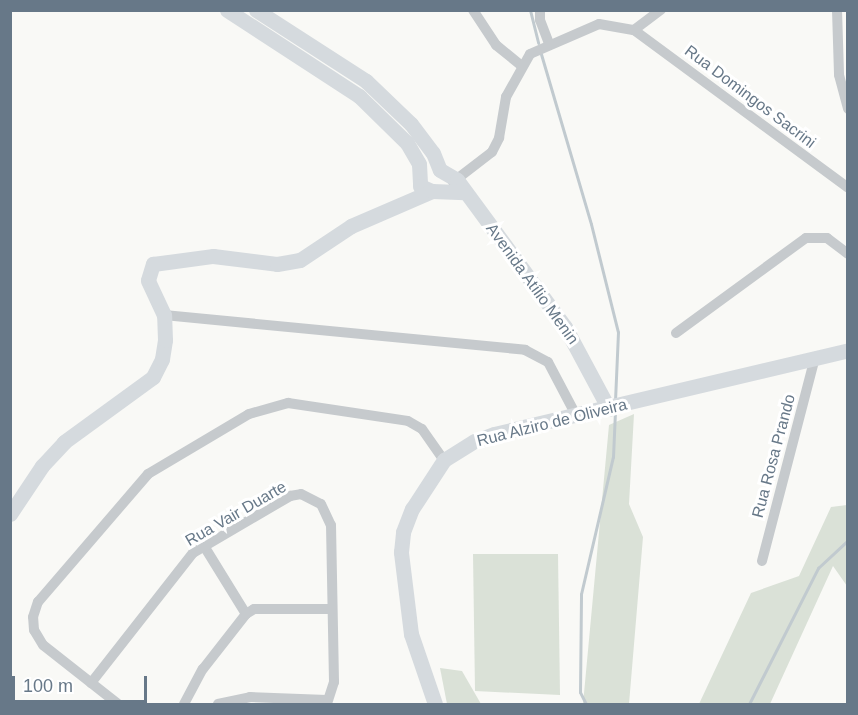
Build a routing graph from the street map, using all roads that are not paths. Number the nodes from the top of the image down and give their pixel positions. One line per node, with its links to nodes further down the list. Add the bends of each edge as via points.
1 (227, 10): 12 (street, via 359,96 399,132)
2 (256, 10): 11 (street, via 366,81 411,124 433,153)
3 (473, 10): 9 (street, via 496,45)
4 (540, 10): 8 (street)
5 (661, 10): 7 (street)
6 (837, 10): 10 (street, via 839,75)
7 (634, 30): 8 (street, via 599,24); 14 (street, Rua Domingos Sacrini)
8 (549, 43): 9 (street, via 533,51)
9 (522, 66): 13 (street, via 506,97 499,138 492,152)
10 (848, 109)
11 (440, 170): 12 (street, via 428,167); 13 (street, Avenida Atílio Menin); 15 (street)
12 (420, 173): 15 (street, via 420,186); 16 (street)
13 (461, 186): 15 (street); 22 (street, Avenida Atílio Menin, via 565,327)
14 (848, 188)
15 (438, 190): 16 (street)
16 (397, 207): 18 (street, via 351,226 300,260 277,264 213,256 153,264 148,280)
17 (848, 254): 19 (street, via 827,238 806,238)
18 (164, 315): 23 (street, via 525,350 548,362); 25 (street, via 162,359 153,377 64,442 42,466)
19 (676, 333)
20 (848, 350): 21 (street, Rua Alziro de Oliveira)
21 (815, 357): 22 (street, Rua Alziro de Oliveira); 27 (street, Rua Rosa Prando)
22 (614, 408): 23 (street, Rua Alziro de Oliveira)
23 (576, 416): 24 (street, Rua Alziro de Oliveira, via 494,434)
24 (444, 460): 30 (street, via 422,429 408,420 288,403 249,414 148,474 38,602 33,617 34,630 43,645); 37 (street, Rua Alziro de Oliveira, via 412,509 403,532 401,552 411,634)
25 (10, 514)
26 (204, 546): 28 (street, Rua Vair Duarte, via 290,496 312,498 321,504 331,525); 29 (street); 30 (street, Rua Vair Duarte, via 182,564)
27 (762, 561)
28 (332, 609): 29 (street, via 254,609); 33 (street, Rua Vair Duarte, via 334,682)
29 (246, 614): 35 (street, via 203,669)
30 (91, 683): 34 (street)
31 (252, 701): 32 (street); 36 (street)
32 (277, 702): 33 (street, via 301,697)
33 (327, 702)
34 (118, 705)
35 (184, 705)
36 (218, 705)
37 (435, 705)

